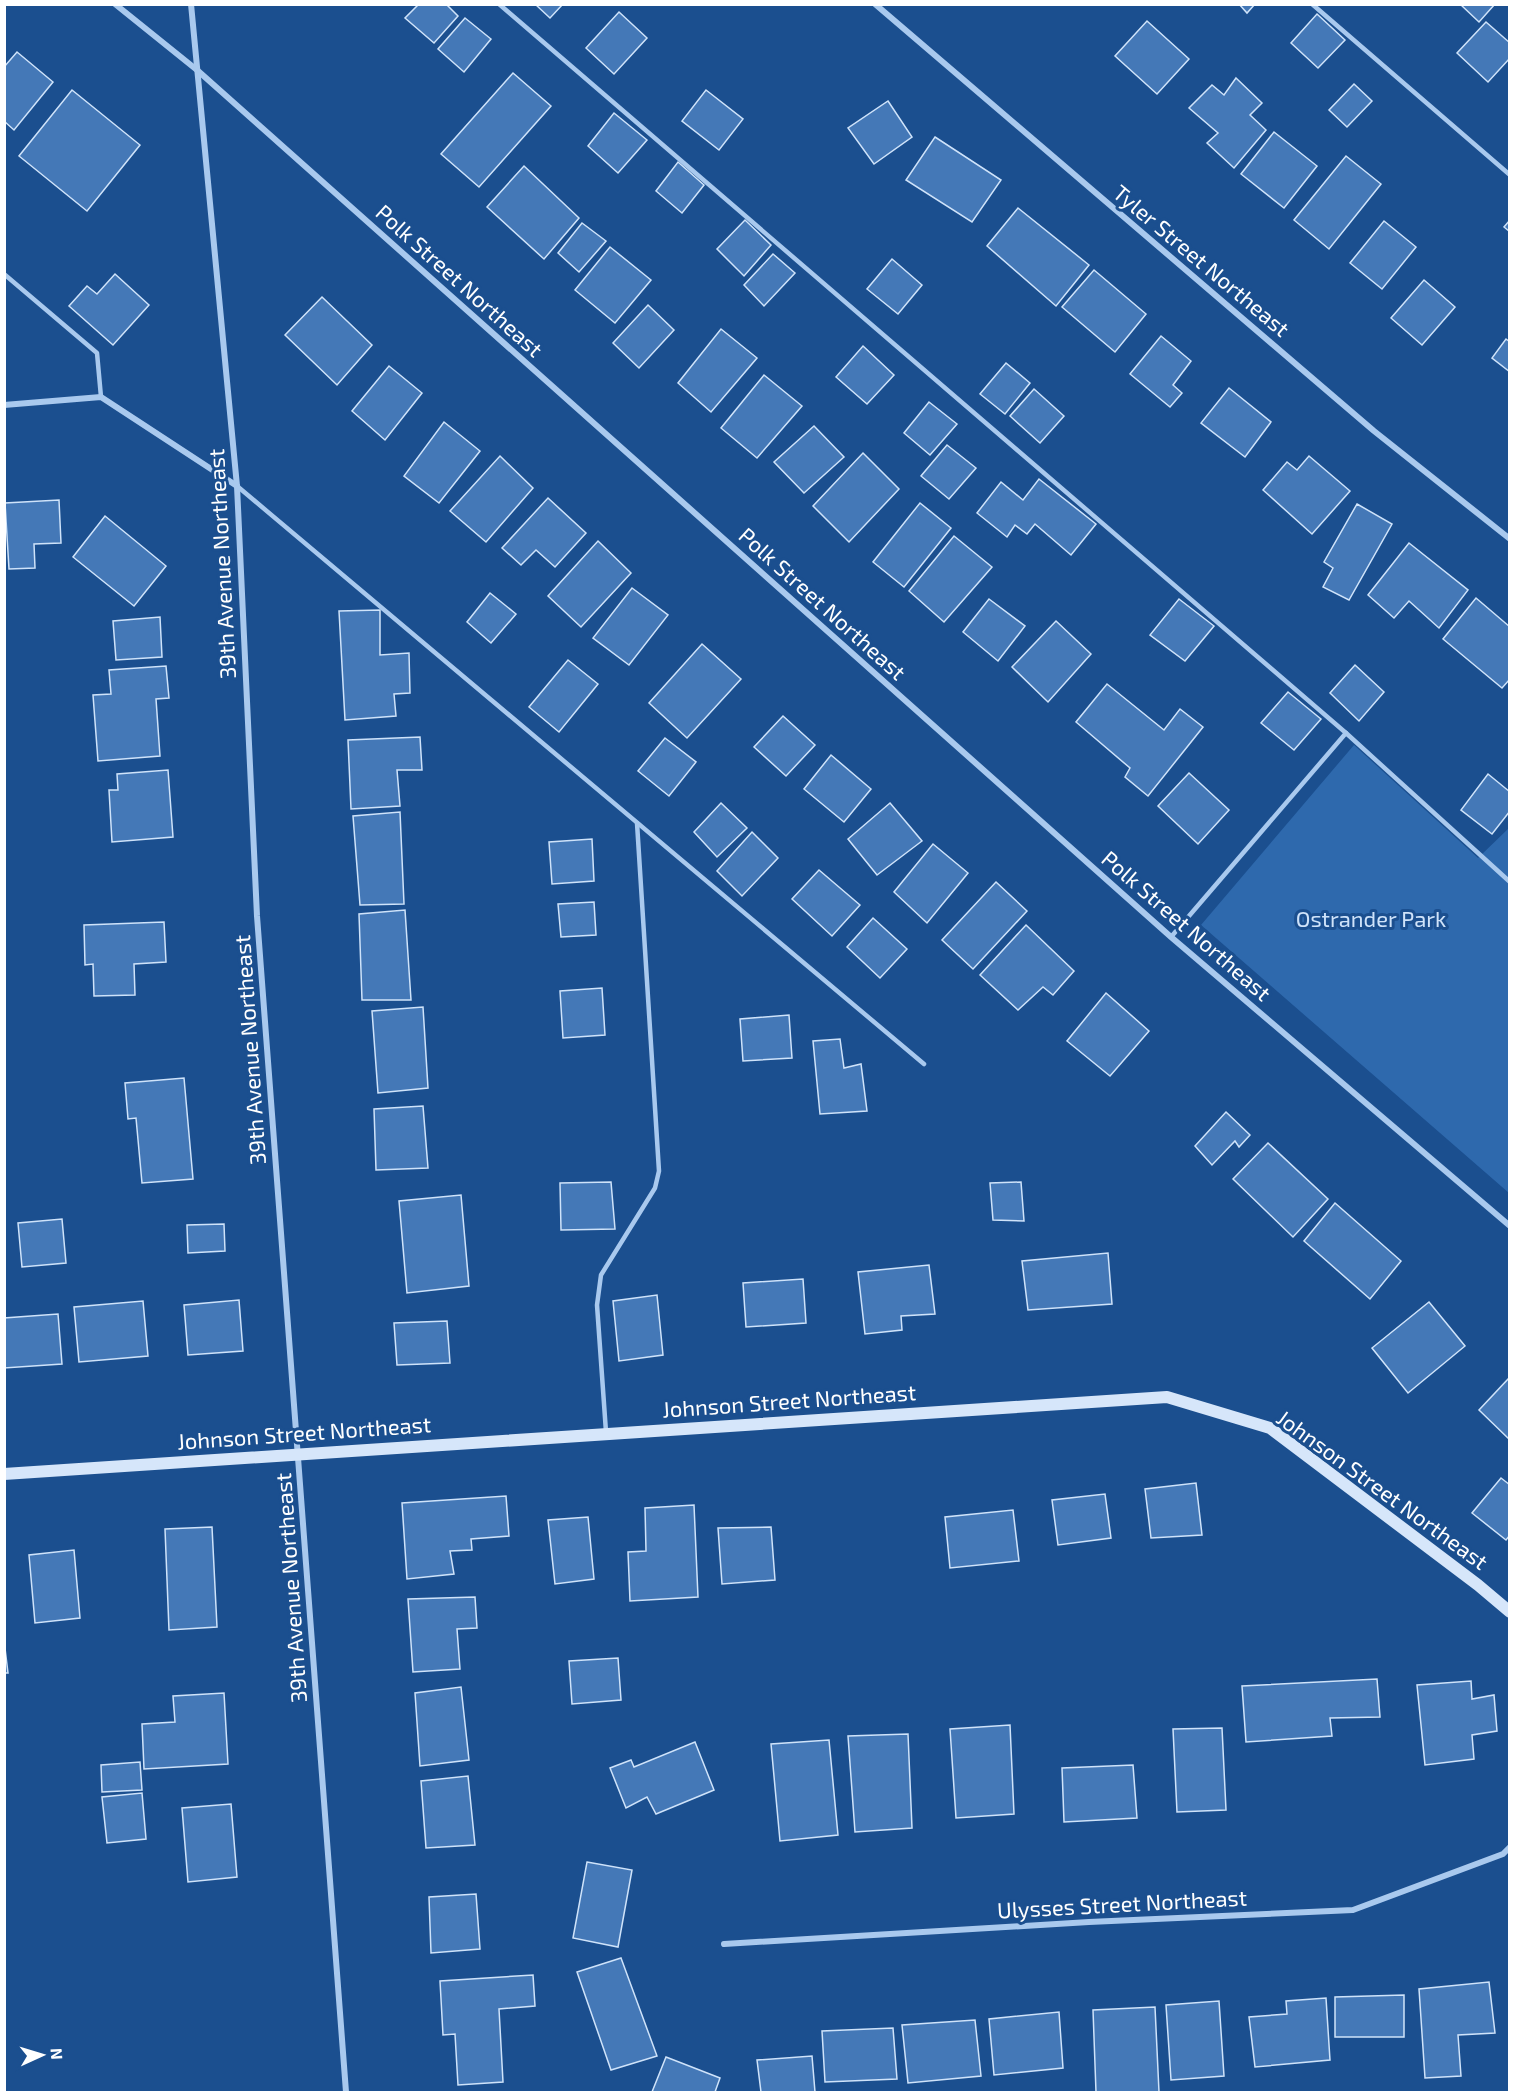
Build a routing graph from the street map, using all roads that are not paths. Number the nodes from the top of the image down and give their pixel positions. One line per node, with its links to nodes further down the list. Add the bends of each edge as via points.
1 (115, 4): 6 (street, Polk Street Northeast)
2 (191, 4): 6 (street, 39th Avenue Northeast)
3 (500, 4): 13 (lane)
4 (875, 4): 12 (street, Tyler Street Northeast, via 1374,431)
5 (1312, 4): 7 (lane)
6 (197, 70): 11 (street, 39th Avenue Northeast); 16 (street, Polk Street Northeast)
7 (1509, 175)
8 (4, 274): 9 (lane, via 96,353)
9 (101, 397): 10 (street); 11 (street)
10 (4, 405)
11 (237, 486): 14 (lane); 20 (street, 39th Avenue Northeast, via 257,916)
12 (1509, 539)
13 (1346, 733): 15 (lane); 16 (lane)
14 (637, 823): 17 (lane); 19 (lane, via 659,1171 655,1188 601,1275 597,1305)
15 (1509, 882)
16 (1171, 937): 18 (street, Polk Street Northeast)
17 (924, 1064)
18 (1509, 1226)
19 (606, 1432): 20 (street, Johnson Street Northeast); 22 (street, Johnson Street Northeast, via 1167,1396 1269,1428)
20 (298, 1453): 21 (street, Johnson Street Northeast); 25 (street, 39th Avenue Northeast)
21 (4, 1474)
22 (1509, 1612)
23 (1509, 1847): 24 (street, Ulysses Street Northeast, via 1503,1854 1353,1910)
24 (724, 1944)
25 (346, 2092)

